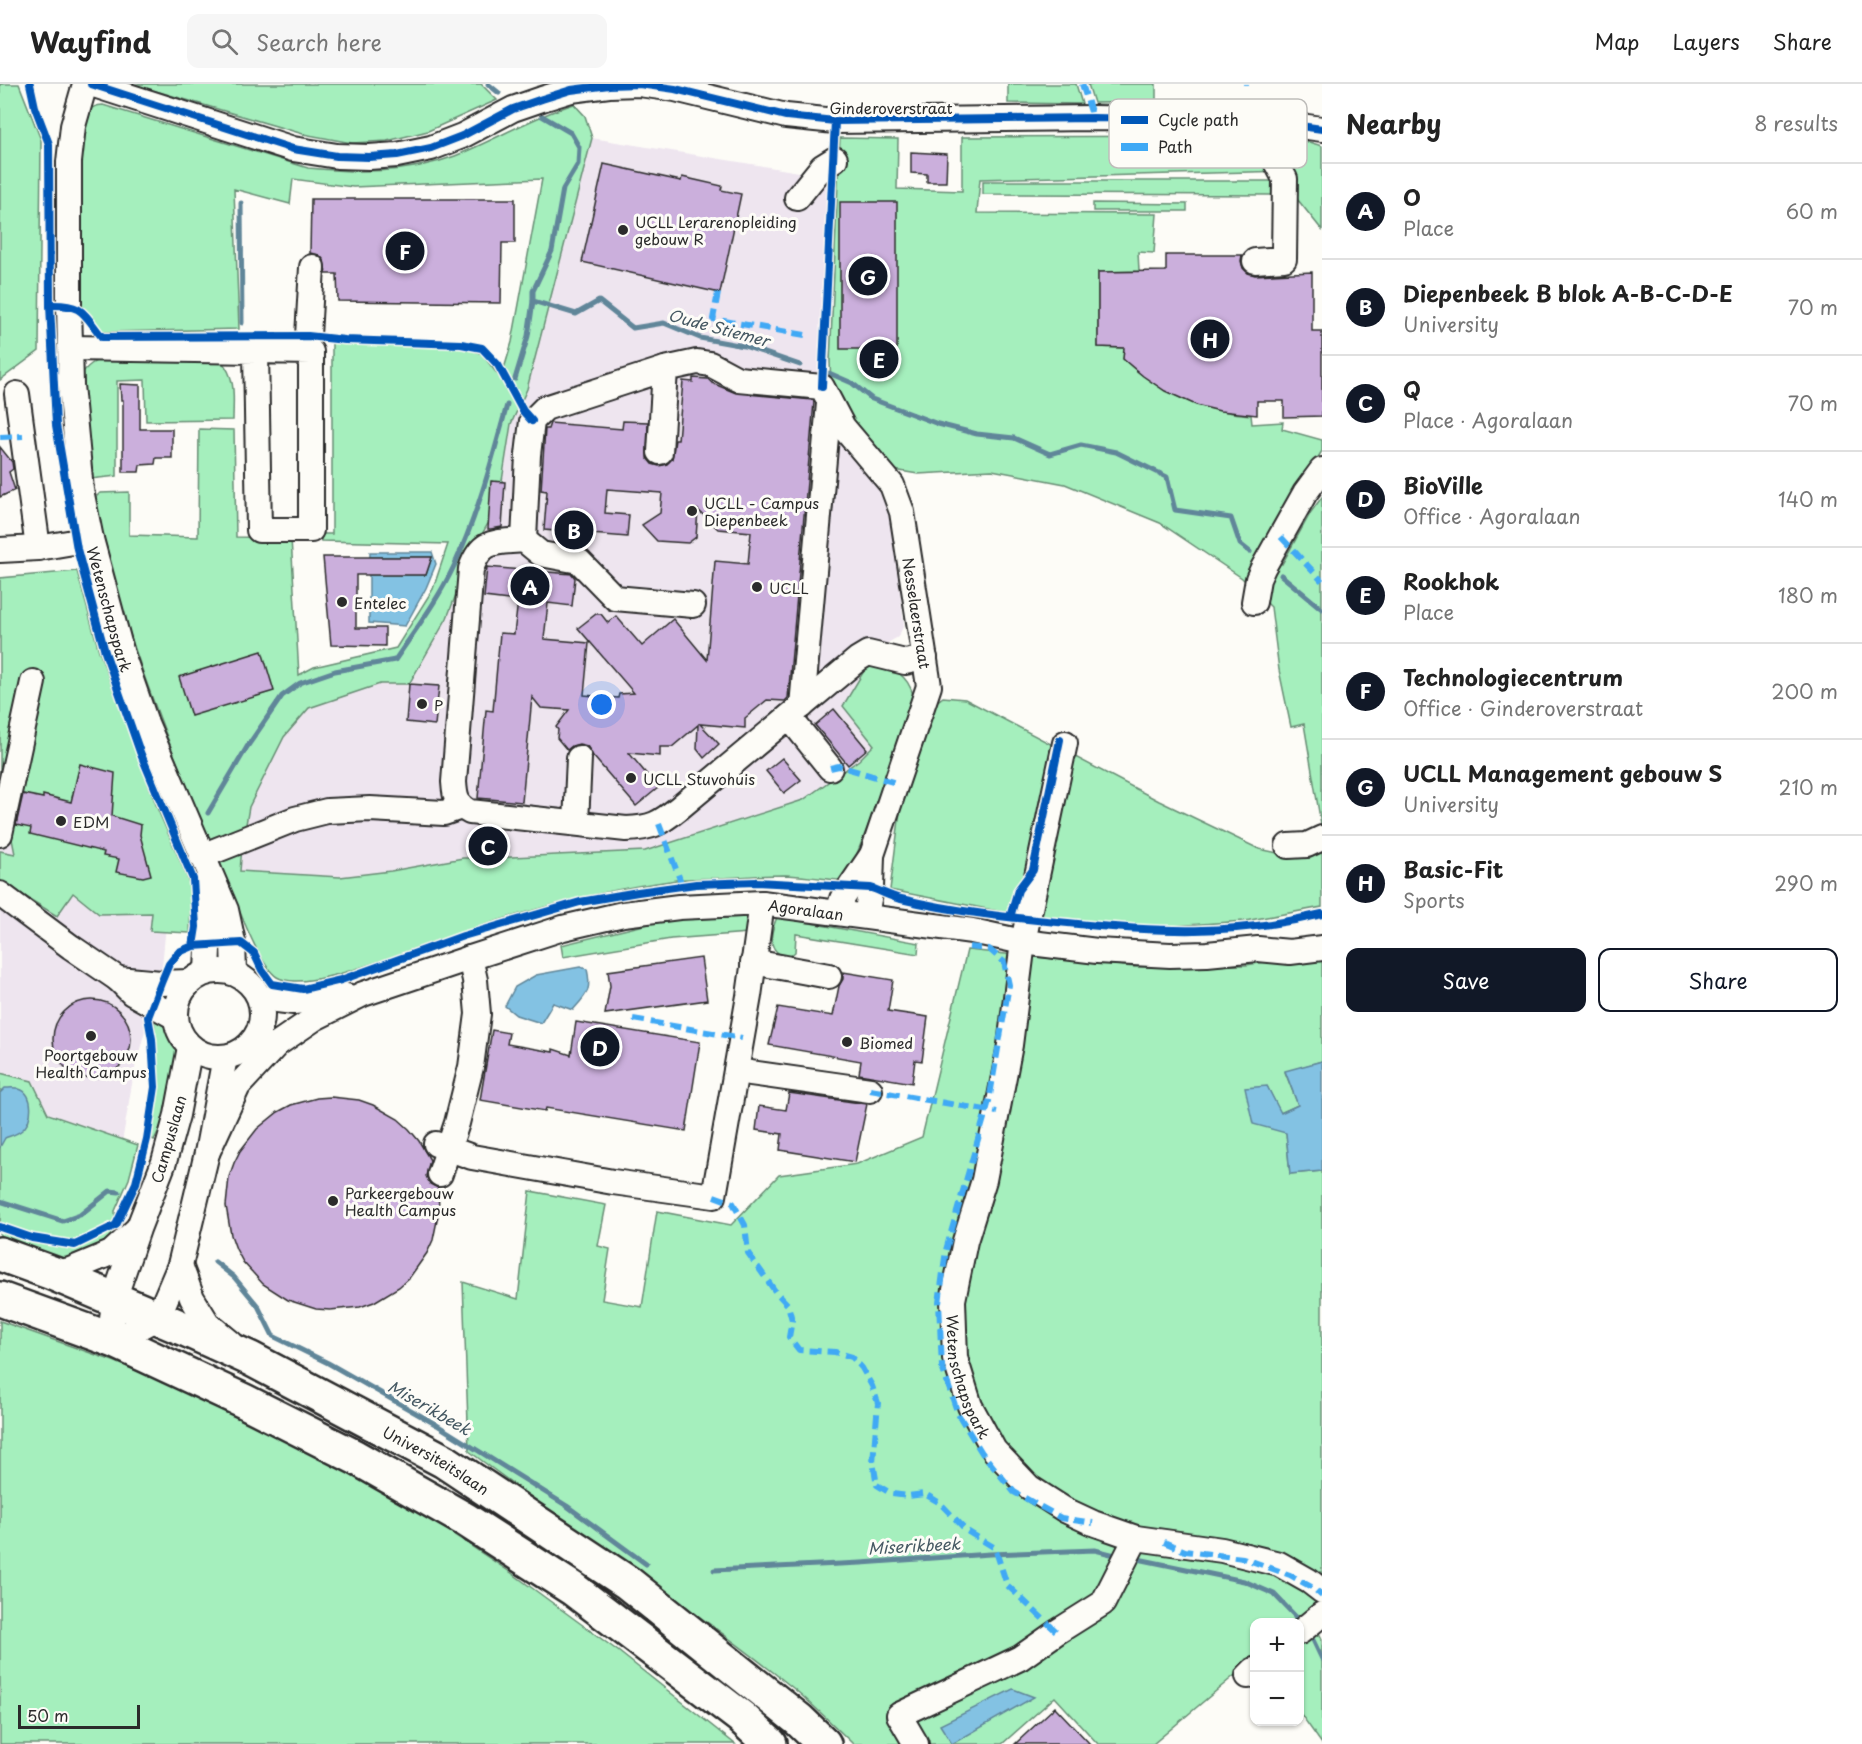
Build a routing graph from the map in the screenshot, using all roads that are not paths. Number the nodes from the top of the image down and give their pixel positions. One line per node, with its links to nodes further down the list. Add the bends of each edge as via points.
1 (85, 84): 12 (street, Wetenschapspark, via 73,126 69,162)
2 (91, 84): 3 (street, Ginderoverstraat, via 293,149 369,157 431,148)
3 (570, 87): 4 (street, Ginderoverstraat, via 639,84 786,116 835,121)
4 (1109, 118)
5 (1307, 127): 6 (street, Ginderoverstraat)
6 (1322, 129)
7 (835, 159): 9 (street, via 822,167)
8 (1279, 168): 10 (street, via 1285,179 1284,259)
9 (797, 198)
10 (1255, 261)
11 (312, 267): 14 (street, via 309,326)
12 (71, 348): 13 (street); 20 (street, Wetenschapspark, via 81,490)
13 (256, 351): 14 (street); 14 (street, via 259,530 311,530 311,352)
14 (303, 351)
15 (665, 369): 17 (street, via 704,362 738,379); 18 (street); 21 (street, via 559,403 537,414 532,421 528,454)
16 (17, 394): 22 (street)
17 (825, 395): 26 (street, Nesselaerstraat, via 843,427 892,485 902,512); 28 (street)
18 (660, 452)
19 (1322, 470): 24 (street, via 1263,568)
20 (92, 539): 22 (street); 38 (street, Wetenschapspark, via 122,654 146,723)
21 (524, 540): 25 (street, via 541,554 579,561 615,598); 32 (street, via 483,547 471,569 454,782 454,795)
22 (38, 548): 23 (street)
23 (0, 550)
24 (1254, 602)
25 (693, 606)
26 (925, 658): 28 (street, via 905,662 868,653); 37 (street, Nesselaerstraat, via 929,686)
27 (33, 682): 34 (street)
28 (796, 711): 31 (street); 33 (street, via 659,824 626,829)
29 (1065, 742): 43 (street, Wetenschapspark)
30 (579, 758): 33 (street)
31 (830, 768)
32 (461, 807): 33 (street, via 470,812); 38 (street, via 444,813 370,809 327,812 295,819)
33 (576, 823)
34 (0, 834)
35 (1322, 838): 36 (street, via 1307,845)
36 (1288, 846)
37 (872, 855): 41 (street, Nesselaerstraat, via 842,899); 42 (street, Nesselaerstraat)
38 (202, 856): 47 (street, Wetenschapspark, via 226,910); 49 (street, Wetenschapspark, via 210,905)
39 (0, 894): 50 (street)
40 (762, 903): 41 (street, Agoralaan); 45 (street, Agoralaan, via 622,914); 46 (street)
41 (838, 913): 42 (street, Agoralaan)
42 (866, 916): 43 (street, Agoralaan)
43 (1023, 942): 44 (street, Agoralaan, via 1170,955); 72 (street, Wetenschapspark, via 1010,1045 984,1180 965,1240 953,1300 954,1358 970,1406 994,1450 1029,1486 1065,1510)
44 (1322, 948)
45 (470, 958): 51 (street, Agoralaan); 60 (street, via 478,1014 471,1067)
46 (753, 962): 48 (street); 58 (street)
47 (234, 973): 49 (street, via 223,970); 52 (street)
48 (829, 976)
49 (198, 977): 50 (street, via 161,982); 53 (street, via 181,993)
50 (118, 979): 53 (street, via 132,993)
51 (363, 994): 52 (street, Agoralaan, via 294,1002); 54 (street, Agoralaan)
52 (260, 998): 55 (street, via 263,1014)
53 (176, 1017): 56 (street)
54 (315, 1018): 55 (street, Agoralaan, via 273,1031); 61 (street, Agoralaan, via 277,1044 238,1086)
55 (259, 1031): 57 (street, via 246,1048)
56 (190, 1047): 57 (street, via 213,1057); 63 (street, Campuslaan, via 177,1115)
57 (225, 1057): 61 (street)
58 (736, 1071): 59 (street); 60 (street, via 714,1196 472,1157)
59 (870, 1090)
60 (442, 1146): 62 (street)
61 (207, 1153): 65 (street)
62 (440, 1174)
63 (138, 1228): 66 (street, Campuslaan, via 111,1253); 68 (street, Campuslaan)
64 (0, 1254): 66 (highway, Universiteitslaan)
65 (180, 1265): 69 (street); 71 (street, via 192,1298 208,1324)
66 (52, 1273): 68 (highway, Universiteitslaan)
67 (0, 1299): 70 (highway)
68 (114, 1299): 69 (highway, Universiteitslaan); 70 (street, Campuslaan)
69 (158, 1317): 70 (street); 71 (highway, Universiteitslaan)
70 (115, 1341): 76 (highway, via 355,1457 466,1520 573,1589 741,1717)
71 (251, 1359): 77 (highway, Universiteitslaan, via 444,1461 628,1583)
72 (1136, 1538): 73 (street, Wetenschapspark, via 1222,1550 1279,1564); 78 (street, via 1103,1603 1020,1658 899,1715)
73 (1322, 1591)
74 (1322, 1614): 75 (street)
75 (1304, 1628)
76 (770, 1744)
77 (824, 1744)
78 (915, 1744)

